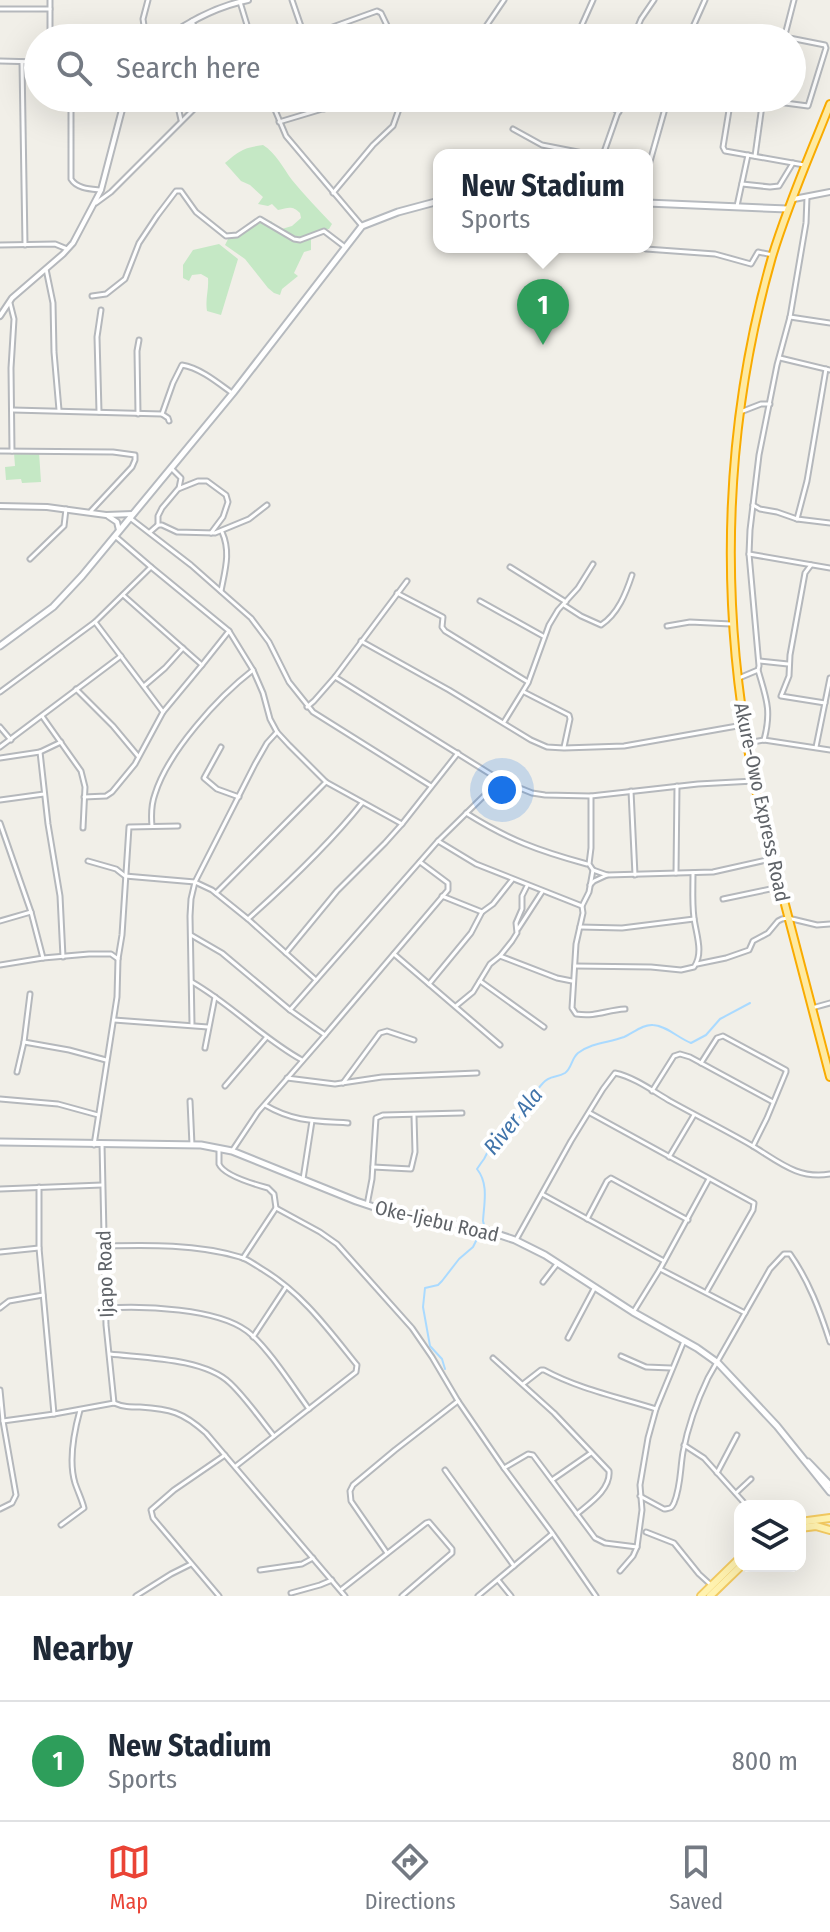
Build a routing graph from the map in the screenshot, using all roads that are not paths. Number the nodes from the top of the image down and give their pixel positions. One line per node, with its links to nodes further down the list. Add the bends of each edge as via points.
1 (0, 0): 12 (street)
2 (50, 0): 13 (street)
3 (148, 0): 16 (street)
4 (248, 0): 11 (street)
5 (292, 0): 20 (street)
6 (504, 0): 23 (street)
7 (593, 0): 24 (street)
8 (654, 0): 25 (street)
9 (705, 0): 26 (street)
10 (794, 0): 27 (street)
11 (240, 2): 14 (street); 19 (street)
12 (0, 9): 13 (street)
13 (50, 9): 15 (street)
14 (192, 21): 17 (street); 18 (street)
15 (50, 24)
16 (144, 24)
17 (187, 24)
18 (193, 24)
19 (247, 24)
20 (300, 24)
21 (342, 24): 22 (street, via 377,11)
22 (386, 24)
23 (488, 24)
24 (582, 24)
25 (639, 24)
26 (694, 24)
27 (787, 24)
28 (806, 41): 32 (street, via 826,46)
29 (0, 61): 30 (street)
30 (22, 62): 67 (street)
31 (830, 104): 53 (highway, Akure-Owo Express Road)
32 (806, 107)
33 (71, 112): 55 (street, via 71,179)
34 (121, 112): 55 (street)
35 (179, 112): 44 (street)
36 (190, 112): 44 (street)
37 (275, 112): 45 (street)
38 (314, 112): 45 (street)
39 (398, 112): 57 (street, via 393,126)
40 (619, 112): 48 (street)
41 (664, 112): 49 (street)
42 (729, 112): 50 (street, via 723,149)
43 (760, 112): 51 (street)
44 (181, 120): 60 (street)
45 (279, 122): 57 (street)
46 (513, 129): 47 (street)
47 (562, 149)
48 (605, 149)
49 (653, 151)
50 (748, 155): 51 (street); 54 (street)
51 (755, 156): 52 (street)
52 (793, 163): 53 (street); 54 (street, via 779,186)
53 (804, 165): 59 (highway, Akure-Owo Express Road)
54 (742, 184): 63 (street)
55 (101, 190): 60 (street)
56 (830, 192): 58 (street)
57 (333, 193): 65 (street)
58 (807, 197): 59 (street); 78 (street)
59 (791, 199): 64 (highway, Akure-Owo Express Road)
60 (96, 203): 69 (street)
61 (433, 203): 65 (main road)
62 (653, 203): 63 (main road)
63 (737, 206): 64 (main road)
64 (788, 209): 71 (highway, Akure-Owo Express Road)
65 (362, 226): 68 (main road)
66 (0, 245): 67 (street)
67 (25, 245): 69 (street)
68 (345, 247): 73 (street, via 321,231 294,239 260,219 237,235 226,236 178,191 139,243 125,279 106,294); 83 (main road)
69 (68, 249): 72 (street)
70 (653, 250): 71 (street, via 715,254 751,264 758,252)
71 (773, 255): 88 (highway, Akure-Owo Express Road)
72 (46, 269): 74 (street); 86 (street)
73 (92, 296)
74 (9, 302): 76 (street); 85 (street, via 14,319)
75 (101, 310): 87 (street)
76 (0, 316)
77 (830, 316): 79 (street)
78 (790, 317): 79 (street); 81 (street)
79 (829, 323)
80 (139, 340): 89 (street)
81 (780, 358): 82 (street); 84 (street)
82 (828, 369): 103 (street)
83 (233, 393): 90 (street, via 185,364); 94 (main road)
84 (770, 404): 88 (street); 97 (street)
85 (13, 410): 86 (street); 93 (street)
86 (59, 410): 87 (street)
87 (99, 412): 89 (street)
88 (739, 412): 127 (highway, Akure-Owo Express Road, via 730,537)
89 (138, 414): 90 (street)
90 (162, 414): 91 (street)
91 (169, 421)
92 (0, 451): 93 (street)
93 (12, 451): 100 (street, via 135,455 132,467)
94 (171, 468): 95 (street, via 181,478); 102 (main road)
95 (178, 489): 105 (street, via 159,513); 108 (street, via 207,481 226,495 227,507)
96 (267, 505): 106 (street)
97 (753, 505): 103 (street); 110 (street)
98 (0, 506): 99 (street)
99 (66, 509): 100 (street); 111 (street, via 64,526)
100 (91, 511): 101 (street)
101 (106, 515): 102 (street); 109 (street, via 117,522)
102 (132, 516): 107 (street); 109 (main road)
103 (797, 519): 104 (street)
104 (830, 523)
105 (158, 525): 107 (street); 108 (street, via 177,532)
106 (221, 531): 108 (street); 121 (street, via 227,553)
107 (150, 532): 121 (street)
108 (211, 533)
109 (117, 534): 115 (street); 132 (main road, via 61,599)
110 (749, 554): 112 (street); 135 (street)
111 (30, 559)
112 (798, 563): 114 (street); 118 (street)
113 (593, 564): 125 (street)
114 (811, 565): 117 (street); 118 (street)
115 (151, 567): 123 (street); 129 (street)
116 (510, 567): 125 (street)
117 (830, 568)
118 (805, 573): 136 (street)
119 (632, 575): 125 (street, via 617,609 603,624)
120 (407, 581): 122 (street)
121 (221, 591): 149 (street, via 261,630)
122 (397, 593): 131 (street); 143 (street, via 443,617 445,631)
123 (123, 595): 126 (street); 133 (street)
124 (480, 601): 130 (street)
125 (565, 604): 130 (street)
126 (95, 622): 134 (street); 146 (street)
127 (732, 624): 128 (street, via 696,621); 142 (highway, Akure-Owo Express Road)
128 (667, 626)
129 (229, 631): 137 (street); 138 (street)
130 (543, 636): 143 (street)
131 (361, 641): 140 (street); 152 (street)
132 (0, 646)
133 (183, 648): 137 (street); 144 (street)
134 (121, 656): 144 (street); 145 (street)
135 (760, 661): 136 (street); 139 (street)
136 (789, 664): 148 (street, via 781,696)
137 (202, 665): 150 (street)
138 (253, 670): 155 (street); 184 (street, via 209,709 169,764 155,793)
139 (758, 670): 142 (street); 157 (street, via 768,708)
140 (335, 677): 149 (street); 166 (street)
141 (830, 678): 148 (street)
142 (737, 680): 153 (highway, Akure-Owo Express Road)
143 (528, 683): 147 (street)
144 (144, 686): 150 (street)
145 (76, 689): 151 (street); 167 (street)
146 (0, 692)
147 (524, 692): 152 (street); 163 (street, via 569,715)
148 (825, 703): 162 (street)
149 (307, 707): 172 (street)
150 (163, 712): 167 (street)
151 (42, 716): 156 (street); 158 (street)
152 (504, 722): 163 (street, via 540,745)
153 (744, 725): 159 (highway, Akure-Owo Express Road); 163 (street, via 624,746)
154 (0, 727): 156 (street)
155 (277, 732): 171 (street); 178 (street)
156 (11, 740): 160 (street)
157 (764, 740): 159 (street); 162 (street)
158 (61, 742): 165 (street); 177 (street, via 81,771)
159 (747, 743): 170 (highway, Akure-Owo Express Road)
160 (0, 747)
161 (221, 747): 178 (street, via 204,778)
162 (816, 747): 164 (street)
163 (564, 748)
164 (830, 750)
165 (40, 752): 168 (street); 175 (street)
166 (458, 753): 169 (street); 172 (street)
167 (138, 756): 177 (street, via 109,795)
168 (0, 758)
169 (500, 780): 176 (street, via 532,793); 181 (street)
170 (754, 781): 173 (street); 188 (highway, Akure-Owo Express Road)
171 (326, 782): 180 (street); 204 (street)
172 (431, 786): 183 (street)
173 (677, 786): 174 (street); 194 (street)
174 (631, 791): 176 (street); 196 (street)
175 (44, 794): 179 (street); 221 (street, via 60,896)
176 (591, 796): 191 (street)
177 (84, 797): 186 (street)
178 (239, 797): 199 (street)
179 (0, 800)
180 (362, 803): 183 (street); 211 (street)
181 (466, 813): 187 (street); 191 (street, via 525,845)
182 (0, 823): 208 (street)
183 (402, 824): 218 (street)
184 (152, 826): 185 (street); 197 (street, via 129,826)
185 (178, 826)
186 (83, 828)
187 (438, 841): 190 (street); 198 (street)
188 (773, 859): 193 (street); 202 (highway, Akure-Owo Express Road)
189 (88, 861): 197 (street)
190 (420, 862): 205 (street, via 448,883); 227 (street)
191 (589, 864): 192 (street)
192 (593, 870): 195 (street); 201 (street)
193 (693, 872): 194 (street); 212 (street)
194 (676, 873): 196 (street)
195 (607, 875): 196 (street); 201 (street)
196 (635, 875)
197 (125, 876): 199 (street); 223 (street)
198 (512, 880): 200 (street); 209 (street)
199 (195, 882): 204 (street); 217 (street)
200 (527, 886): 203 (street); 216 (street)
201 (590, 886): 207 (street)
202 (780, 887): 206 (street); 210 (highway, Akure-Owo Express Road)
203 (542, 892): 207 (street); 216 (street)
204 (216, 893): 211 (street)
205 (442, 896): 209 (street); 219 (street)
206 (723, 899)
207 (582, 906): 215 (street)
208 (31, 912): 213 (street); 222 (street)
209 (482, 912): 231 (street)
210 (788, 918): 214 (street); 224 (street, via 745,952); 236 (highway, Akure-Owo Express Road)
211 (248, 919): 218 (street)
212 (694, 919): 215 (street); 224 (street)
213 (0, 921)
214 (830, 924)
215 (580, 927): 226 (street)
216 (517, 931): 220 (street)
217 (191, 935): 228 (street); 238 (street, via 222,953)
218 (285, 953): 227 (street)
219 (394, 954): 231 (street); 243 (street)
220 (500, 956): 229 (street); 230 (street)
221 (63, 957): 222 (street); 223 (street, via 108,953)
222 (43, 958): 225 (street)
223 (118, 959): 239 (street)
224 (697, 964): 226 (street, via 689,970)
225 (0, 965)
226 (575, 966): 230 (street)
227 (316, 980): 238 (street)
228 (191, 981): 233 (street); 240 (street)
229 (480, 981): 235 (street); 242 (street)
230 (573, 981): 237 (street, via 576,1014)
231 (429, 984): 235 (street)
232 (30, 994): 246 (street)
233 (215, 997): 241 (street); 244 (street)
234 (830, 1003): 236 (street)
235 (456, 1006): 247 (street)
236 (812, 1008): 252 (highway, Akure-Owo Express Road)
237 (625, 1009)
238 (290, 1010): 243 (street)
239 (114, 1020): 240 (street); 249 (street)
240 (192, 1024): 241 (street)
241 (208, 1027): 248 (street)
242 (544, 1027)
243 (325, 1035): 250 (street)
244 (266, 1038): 250 (street); 258 (street)
245 (414, 1040): 257 (street, via 380,1033)
246 (24, 1042): 249 (street); 253 (street)
247 (500, 1045)
248 (205, 1048)
249 (106, 1060): 267 (street)
250 (302, 1060): 256 (street)
251 (701, 1063): 259 (street, via 677,1054); 262 (street); 262 (street, via 721,1036 769,1060 786,1071)
252 (828, 1064): 255 (highway, Akure-Owo Express Road)
253 (17, 1072)
254 (477, 1073): 257 (street)
255 (830, 1077)
256 (287, 1078): 257 (street); 263 (street)
257 (343, 1083)
258 (225, 1086)
259 (652, 1091): 264 (street, via 615,1073); 266 (street)
260 (0, 1099): 267 (street, via 58,1104)
261 (190, 1101): 274 (street)
262 (773, 1102): 275 (street)
263 (265, 1105): 269 (street, via 287,1117); 277 (street)
264 (588, 1112): 278 (street); 286 (street)
265 (462, 1113): 268 (street)
266 (695, 1114): 275 (street); 278 (street)
267 (98, 1115): 273 (street)
268 (413, 1115): 279 (street, via 376,1118); 279 (street, via 411,1169)
269 (312, 1121): 270 (street); 281 (street)
270 (348, 1123)
271 (0, 1142): 273 (main road, Oke-Ijebu Road)
272 (102, 1144): 273 (main road, Oke-Ijebu Road); 274 (main road, Oke-Ijebu Road); 283 (street, Ijapo Road)
273 (94, 1145)
274 (192, 1145): 276 (main road, Oke-Ijebu Road)
275 (753, 1146): 280 (street, via 803,1175)
276 (219, 1147): 277 (main road, Oke-Ijebu Road); 288 (street, via 222,1169 268,1188)
277 (232, 1151): 281 (main road, Oke-Ijebu Road)
278 (669, 1157): 282 (street)
279 (373, 1167): 287 (street)
280 (830, 1174)
281 (303, 1179): 287 (main road, Oke-Ijebu Road)
282 (709, 1179): 290 (street); 302 (street, via 754,1206)
283 (102, 1185): 284 (street); 292 (street, Ijapo Road)
284 (39, 1187): 285 (street); 293 (street)
285 (0, 1189)
286 (542, 1194): 289 (street); 291 (street)
287 (367, 1205): 291 (main road, Oke-Ijebu Road)
288 (276, 1208): 295 (street); 319 (street, via 337,1244 417,1334)
289 (587, 1219): 290 (street, via 611,1178); 296 (street)
290 (688, 1220): 296 (street)
291 (515, 1240): 297 (main road, Oke-Ijebu Road)
292 (104, 1246): 295 (street, via 200,1249); 305 (street, Ijapo Road)
293 (39, 1248): 294 (street); 303 (street)
294 (0, 1252)
295 (243, 1258): 300 (street)
296 (664, 1261): 298 (street)
297 (557, 1264): 299 (street); 301 (main road, Oke-Ijebu Road)
298 (660, 1269): 302 (street); 306 (street)
299 (543, 1282)
300 (287, 1286): 308 (street); 321 (street, via 358,1368)
301 (595, 1287): 306 (main road, Oke-Ijebu Road); 309 (street)
302 (707, 1291): 307 (street)
303 (43, 1295): 304 (street, via 9,1301); 324 (street)
304 (0, 1308)
305 (106, 1308): 308 (street, via 156,1307 215,1317); 312 (street, Ijapo Road)
306 (633, 1312): 310 (main road, Oke-Ijebu Road)
307 (745, 1313): 311 (street, via 776,1261 788,1253 815,1300); 315 (street)
308 (253, 1337): 321 (street)
309 (568, 1338)
310 (684, 1341): 315 (main road, Oke-Ijebu Road); 316 (street)
311 (830, 1342)
312 (110, 1354): 320 (street, Ijapo Road); 327 (street, via 178,1362 222,1377)
313 (621, 1356): 316 (street, via 646,1367)
314 (493, 1358): 317 (street)
315 (718, 1363): 328 (street, via 700,1395); 331 (main road, Oke-Ijebu Road)
316 (672, 1368): 322 (street)
317 (523, 1384): 322 (street, via 544,1370); 329 (street)
318 (0, 1390): 325 (street)
319 (458, 1401): 333 (street); 353 (street, via 350,1491 351,1501)
320 (114, 1403): 323 (street); 330 (street, via 183,1414)
321 (309, 1409): 327 (street)
322 (656, 1409): 341 (street)
323 (80, 1410): 324 (street); 347 (street, via 73,1472 84,1508)
324 (54, 1414): 325 (street)
325 (3, 1421): 343 (street, via 16,1495)
326 (737, 1435): 335 (street)
327 (274, 1436): 332 (street)
328 (684, 1445): 335 (street); 341 (street, via 671,1508 661,1509)
329 (591, 1453): 337 (street); 344 (street, via 610,1475 595,1499)
330 (225, 1455): 332 (street); 355 (street, via 151,1510)
331 (807, 1461): 338 (main road); 339 (main road)
332 (236, 1466): 354 (street)
333 (504, 1468): 337 (street, via 530,1454); 351 (street)
334 (445, 1470): 357 (street)
335 (717, 1473): 340 (street)
336 (751, 1479): 340 (street)
337 (552, 1480): 344 (street)
338 (830, 1485)
339 (830, 1492)
340 (735, 1494): 342 (street)
341 (640, 1496): 352 (street)
342 (741, 1500)
343 (0, 1509)
344 (577, 1514): 352 (street, via 600,1541)
345 (830, 1518): 346 (main road)
346 (806, 1524)
347 (61, 1525)
348 (806, 1525): 349 (main road)
349 (830, 1530)
350 (646, 1532): 363 (street, via 674,1543)
351 (553, 1534): 357 (street); 372 (street)
352 (637, 1547): 359 (street)
353 (387, 1553): 364 (street); 369 (street, via 427,1522 452,1549)
354 (313, 1558): 358 (street); 361 (street)
355 (191, 1564): 366 (street); 367 (street)
356 (734, 1564): 363 (main road)
357 (514, 1566): 362 (street)
358 (260, 1570)
359 (620, 1571)
360 (735, 1572): 374 (main road)
361 (332, 1580): 364 (street); 365 (street)
362 (498, 1580): 370 (street); 371 (street)
363 (711, 1585): 373 (main road)
364 (340, 1590): 368 (street)
365 (291, 1593)
366 (136, 1596)
367 (219, 1596)
368 (345, 1596)
369 (402, 1596)
370 (478, 1596)
371 (511, 1596)
372 (596, 1596)
373 (701, 1596)
374 (710, 1596)

